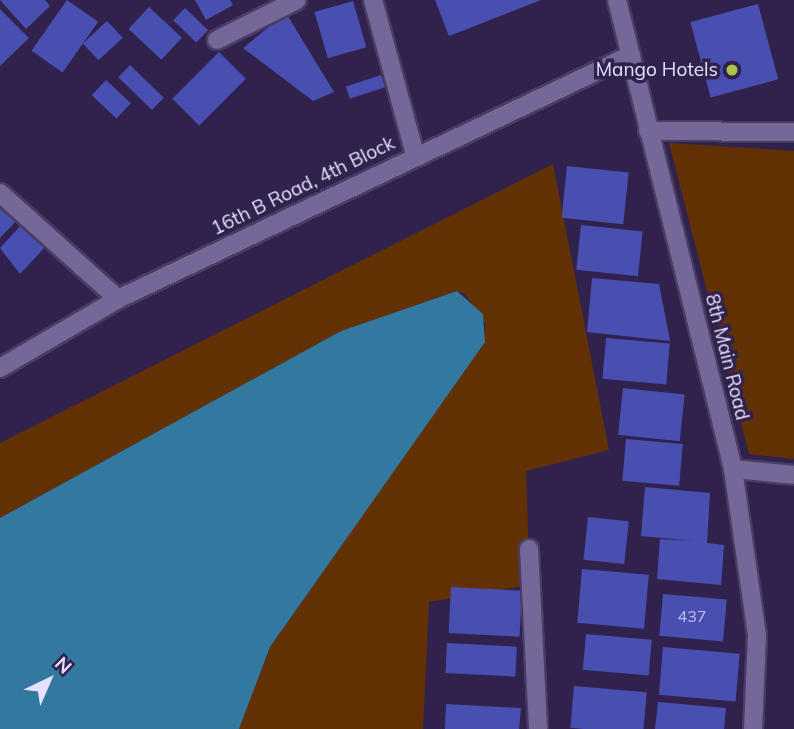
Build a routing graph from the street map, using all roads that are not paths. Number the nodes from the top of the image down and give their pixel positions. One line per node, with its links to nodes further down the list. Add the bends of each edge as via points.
1 (297, 0): 4 (street)
2 (373, 0): 8 (street)
3 (617, 0): 5 (street, 8th Main Road)
4 (217, 40)
5 (631, 55): 6 (street, 8th Main Road); 8 (street, 16th B Road, 4th Block)
6 (648, 131): 7 (street); 12 (street, 8th Main Road)
7 (794, 132)
8 (415, 155): 10 (street, 16th B Road, 4th Block)
9 (0, 193): 10 (street)
10 (118, 299): 11 (street, 16th B Road, 4th Block)
11 (0, 367)
12 (733, 469): 13 (street); 16 (street, 8th Main Road, via 757,635)
13 (794, 475)
14 (529, 549): 15 (street)
15 (538, 729)
16 (753, 729)

